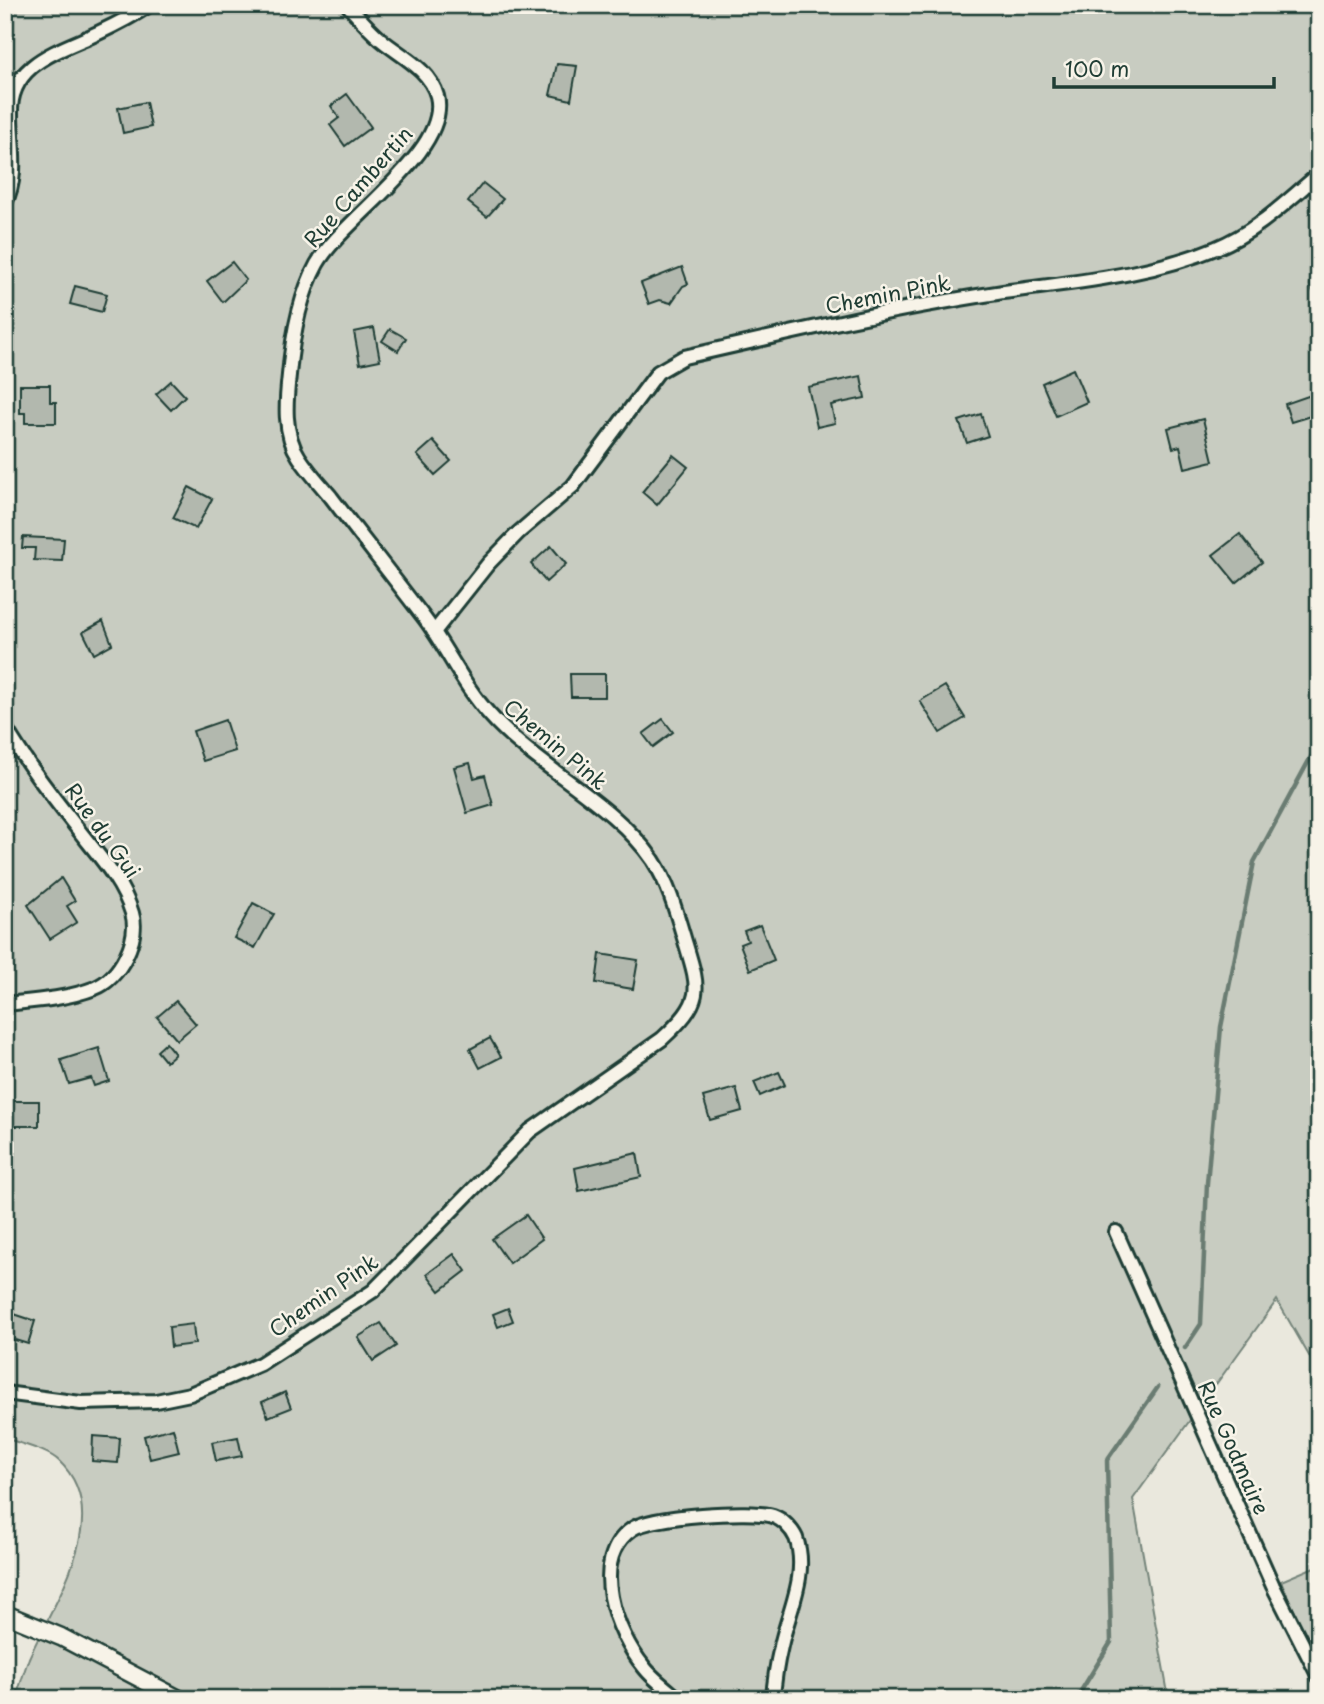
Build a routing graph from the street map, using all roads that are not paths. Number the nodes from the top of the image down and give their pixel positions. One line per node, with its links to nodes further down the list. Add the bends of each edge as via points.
1 (149, 5): 4 (street, via 40,59 18,83 10,102 13,187)
2 (348, 5): 5 (street, Rue Cambertin, via 366,26 424,72 437,94 437,113 423,148 318,262 308,285 290,364 289,431 299,457)
3 (1319, 174): 5 (street, Chemin Pink, via 1266,220 1216,248 1184,259 1111,278 996,293 684,357 658,372 573,486 488,564)
4 (5, 203)
5 (434, 632): 9 (street, Chemin Pink, via 487,713 623,827 654,862 694,971 695,1000 662,1039 530,1131 373,1291 260,1364 190,1394 156,1401 81,1403)
6 (5, 727): 7 (street, Rue du Gui, via 112,874 133,916 123,965 111,979 77,993)
7 (5, 1004)
8 (1116, 1231): 11 (street, Rue Godmaire, via 1273,1586)
9 (5, 1393)
10 (5, 1614): 12 (main road)
11 (1319, 1677)
12 (179, 1699)
13 (679, 1699): 14 (street, via 645,1670 625,1636 609,1582 614,1549 644,1522 752,1514 784,1522 797,1541 800,1560)
14 (773, 1699)

